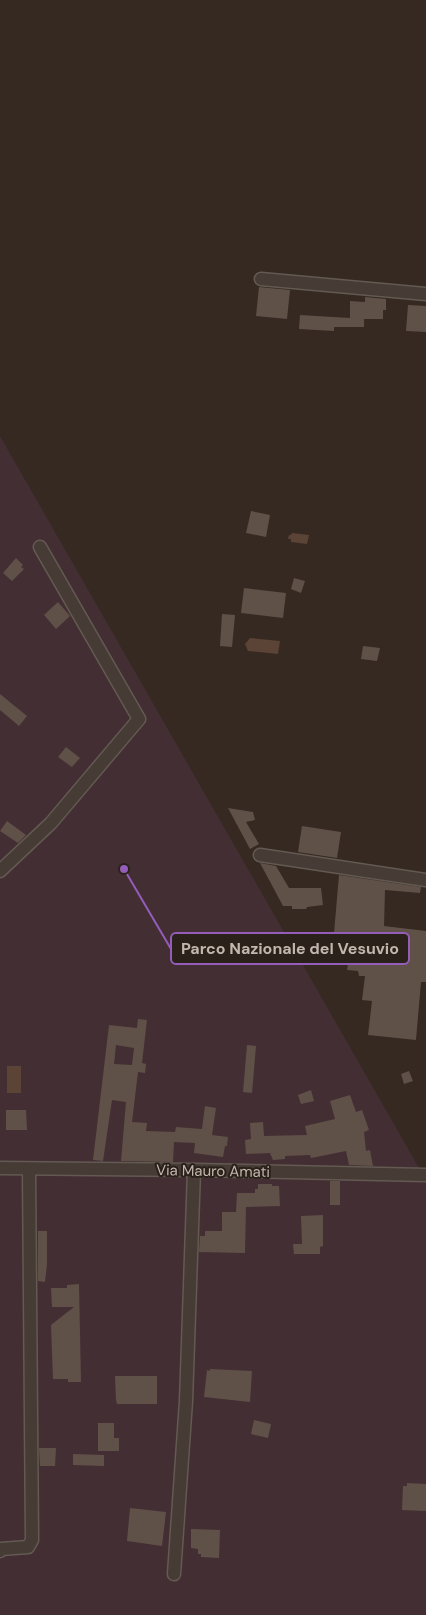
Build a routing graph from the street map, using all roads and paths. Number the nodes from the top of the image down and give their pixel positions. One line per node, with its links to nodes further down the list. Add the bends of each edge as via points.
1 (261, 279): 2 (street)
2 (426, 294)
3 (40, 547): 5 (street, via 139,719 51,823)
4 (260, 855): 6 (street)
5 (0, 871)
6 (426, 880)
7 (0, 1168): 8 (street, Via Mauro Amati)
8 (29, 1169): 9 (street, Via Mauro Amati); 11 (street, via 32,1540 28,1547)
9 (194, 1170): 10 (street, Via Mauro Amati); 12 (street, via 186,1401)
10 (426, 1175)
11 (0, 1551)
12 (174, 1574)

